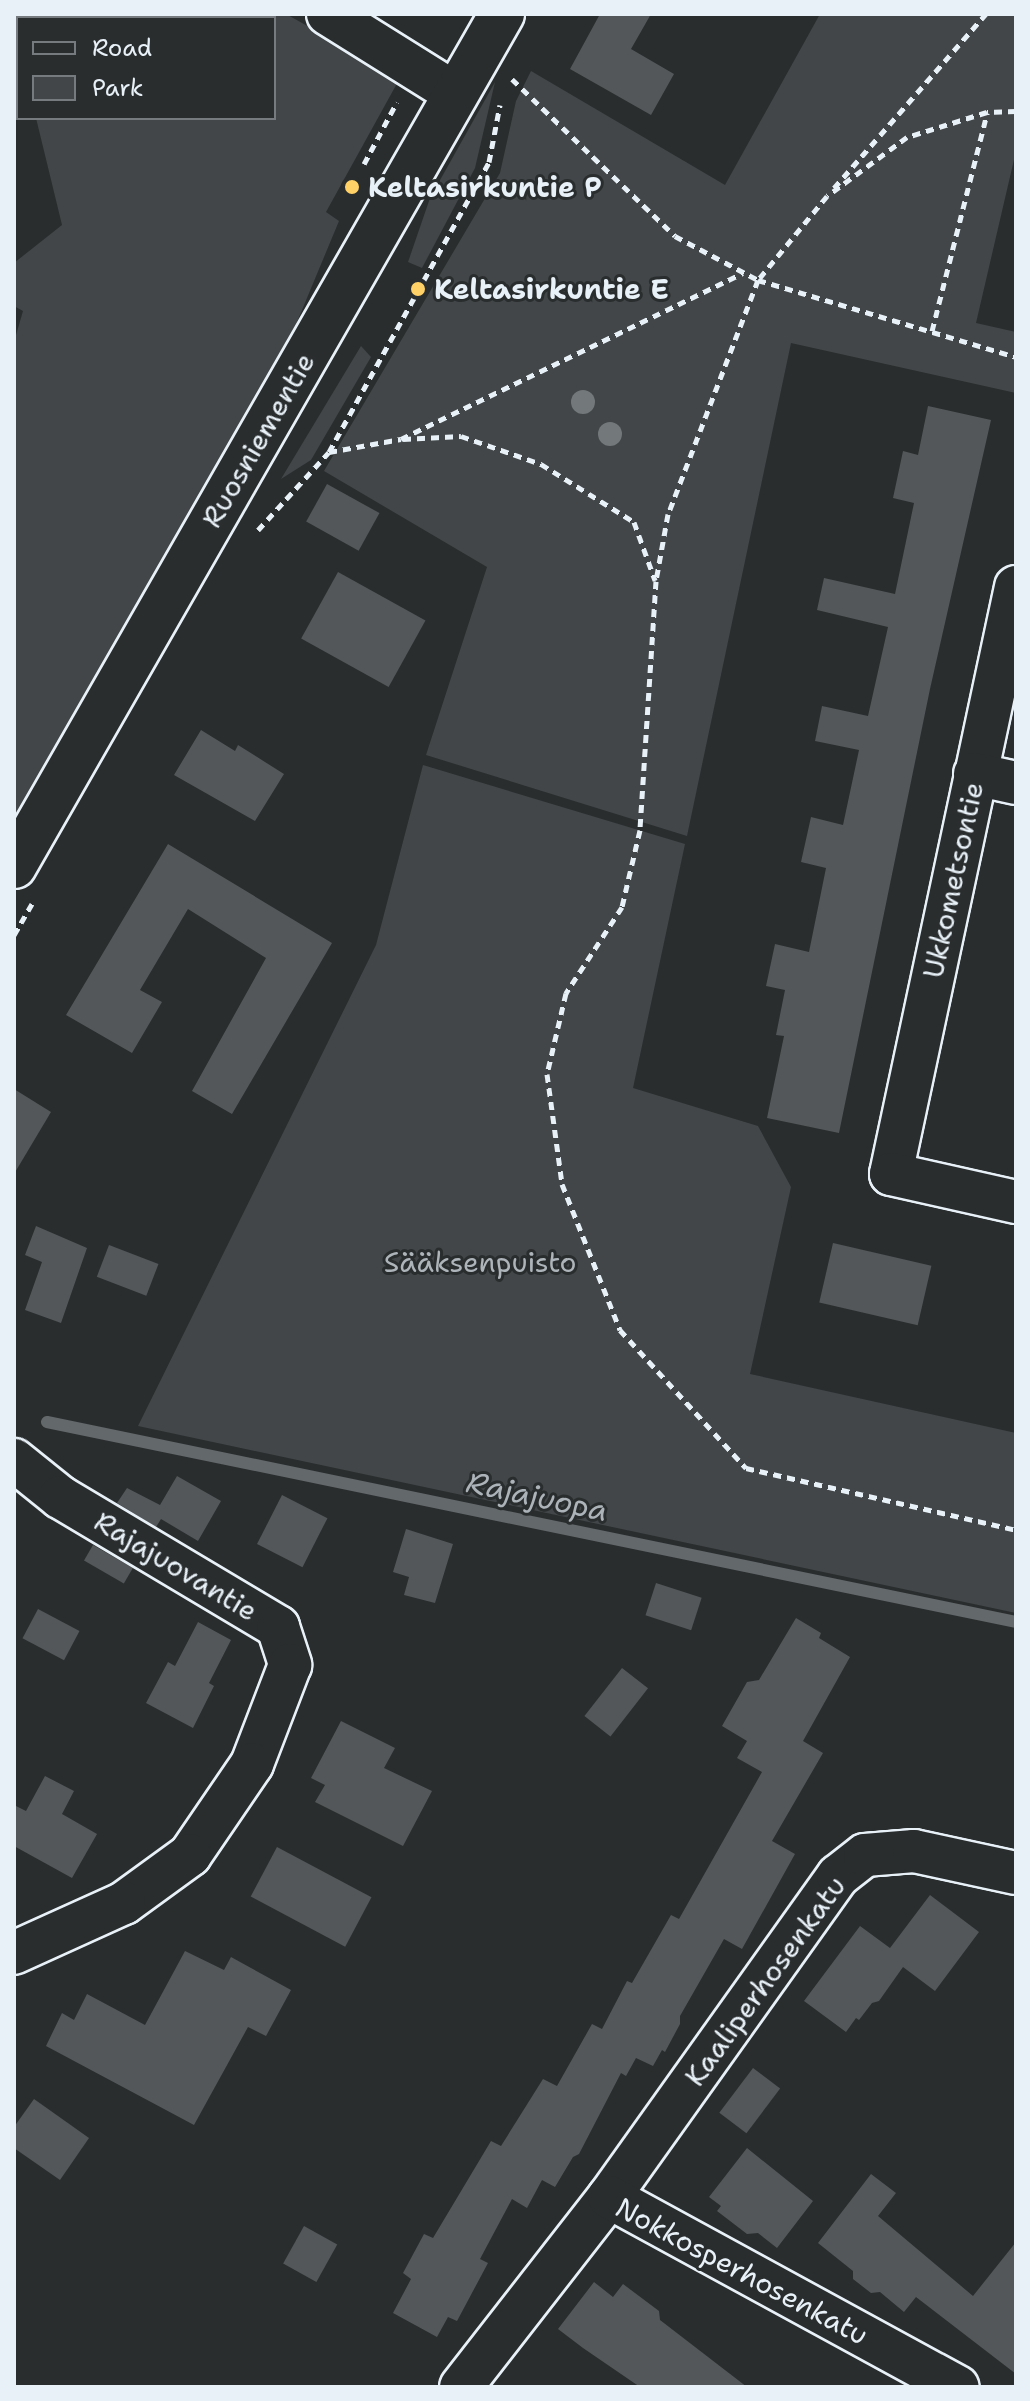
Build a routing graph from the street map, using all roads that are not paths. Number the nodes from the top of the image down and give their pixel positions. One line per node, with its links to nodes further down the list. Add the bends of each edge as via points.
1 (328, 14): 3 (street)
2 (502, 14): 3 (main road, Ruosniementie)
3 (456, 94): 7 (main road, Ruosniementie)
4 (1016, 587): 5 (street, Ukkometsontie)
5 (975, 774): 6 (street); 8 (street, Ukkometsontie, via 891,1174)
6 (1016, 783)
7 (26, 881)
8 (1016, 1202)
9 (14, 1460): 11 (street, Rajajuovantie, via 60,1497 278,1627 290,1665 252,1764 190,1855 124,1903)
10 (1016, 1873): 12 (street, Kaaliperhosenkatu, via 914,1851 865,1855 838,1876)
11 (14, 1953)
12 (609, 2197): 13 (street, Nokkosperhosenkatu); 14 (street, Nokkosperhosenkatu)
13 (461, 2387)
14 (958, 2387)

